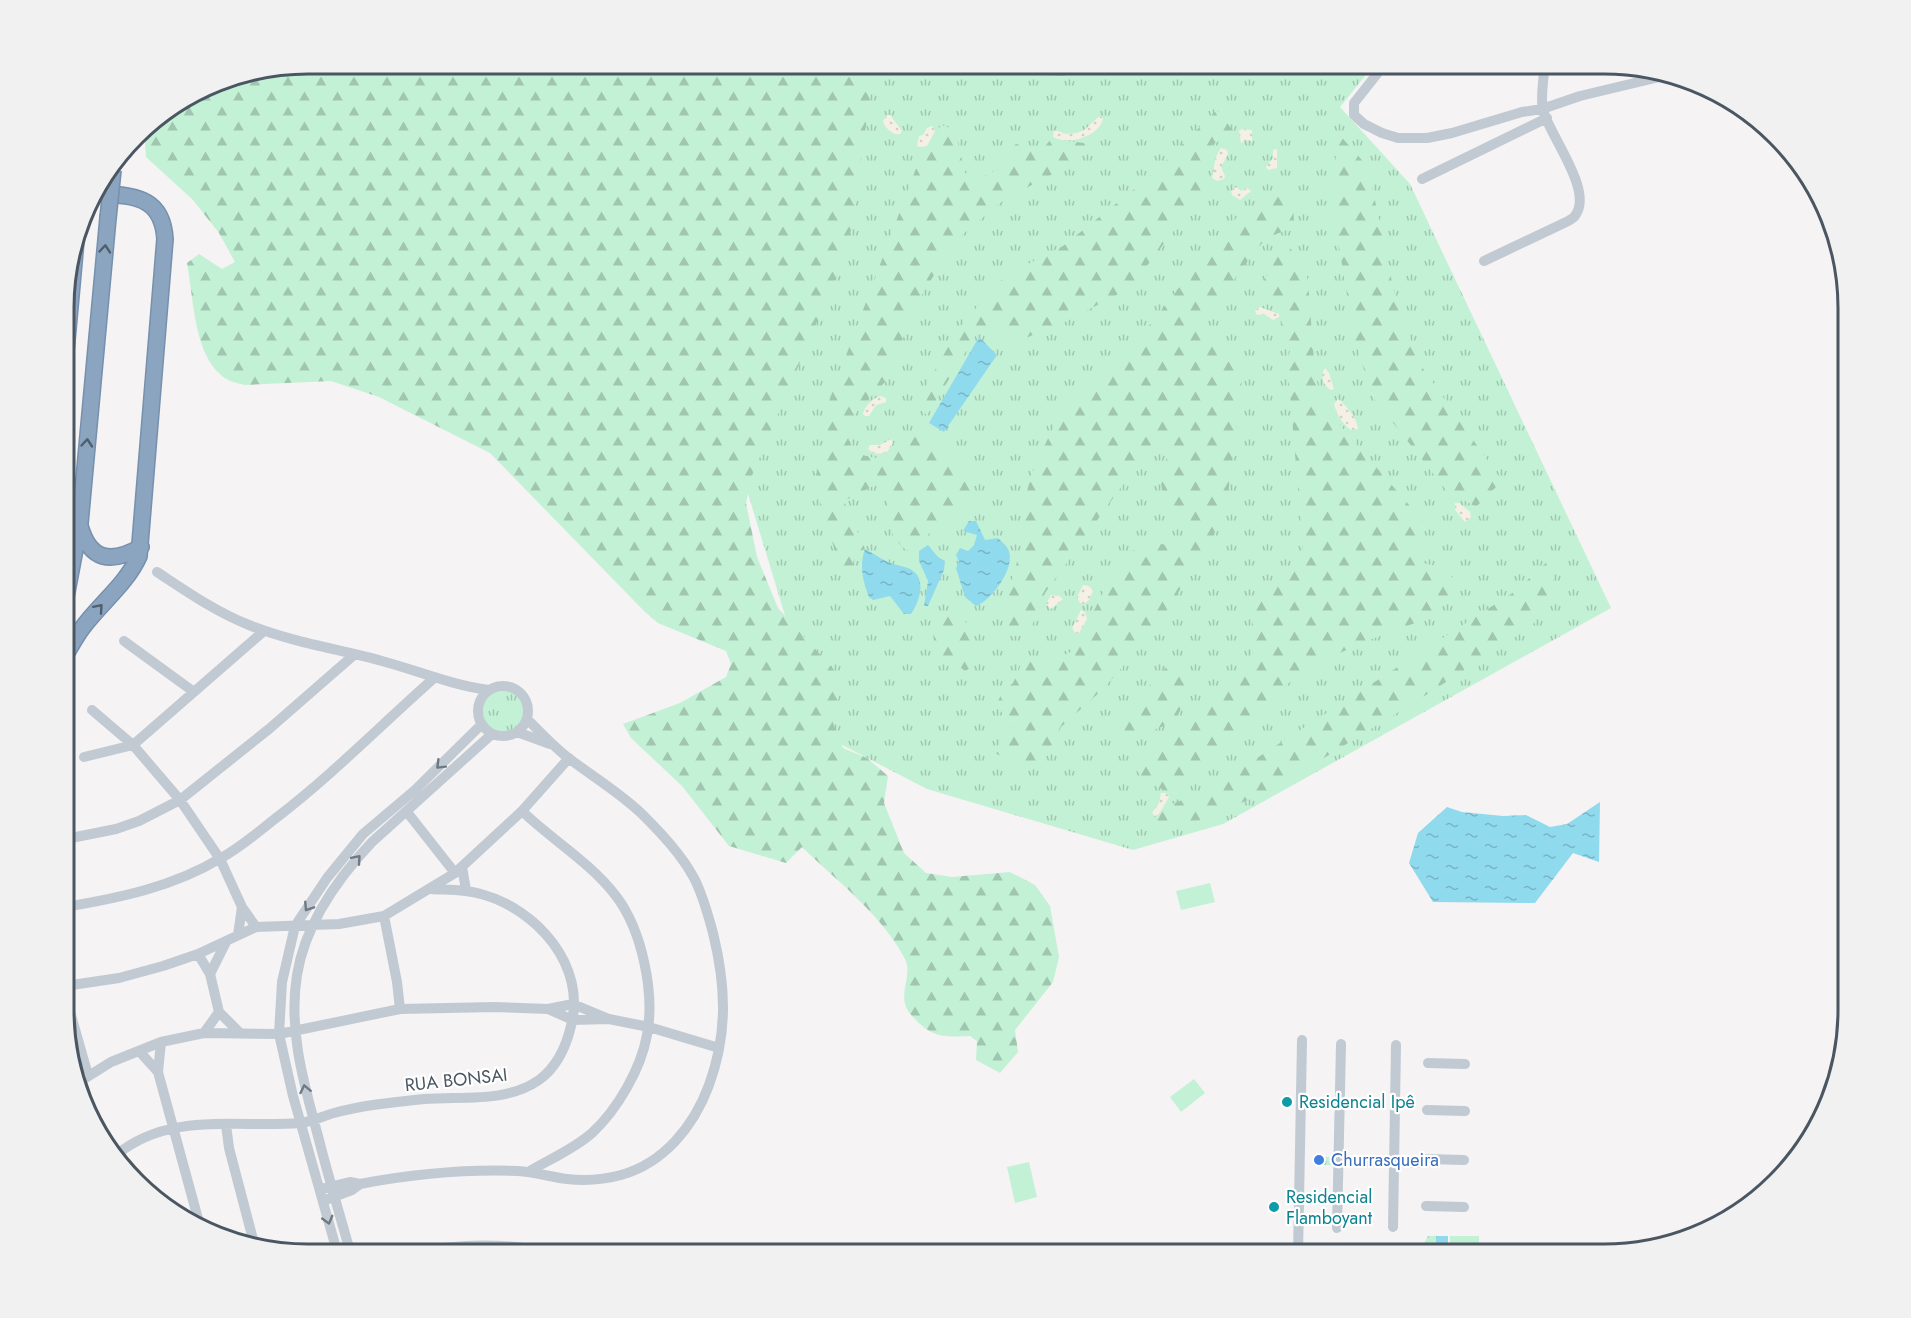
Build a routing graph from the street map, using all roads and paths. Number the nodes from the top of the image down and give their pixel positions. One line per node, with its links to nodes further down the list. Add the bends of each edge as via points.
1 (1377, 74): 4 (street, via 1356,98 1353,109 1358,120 1398,138 1452,133 1522,112)
2 (1545, 74): 4 (street)
3 (1652, 79): 4 (street, via 1580,96)
4 (1545, 114): 5 (street); 8 (street, via 1580,193 1577,210 1574,217 1562,224)
5 (1422, 179)
6 (112, 180): 9 (highway, one-way to 6, bridge)
7 (104, 193): 10 (highway, via 143,199 160,214 164,228)
8 (1484, 261)
9 (80, 523): 10 (highway, via 84,540 102,555 121,557); 11 (highway)
10 (141, 547): 14 (highway, one-way to 10, via 136,564)
11 (74, 555)
12 (157, 572): 13 (street, via 221,612)
13 (264, 631): 16 (street); 20 (street)
14 (74, 641)
15 (124, 641): 20 (street)
16 (355, 654): 17 (street); 31 (street)
17 (434, 678): 18 (street); 35 (street, via 318,784)
18 (463, 686): 19 (street); 21 (street)
19 (489, 690): 21 (street); 23 (street, via 504,686 519,691 528,705)
20 (194, 692): 27 (street)
21 (479, 705): 24 (street)
22 (92, 710): 27 (street)
23 (527, 720): 25 (street); 28 (street)
24 (482, 724): 26 (street); 43 (street, one-way to 43, via 363,834)
25 (517, 732): 26 (street, via 509,736); 28 (street)
26 (492, 734): 33 (street)
27 (133, 745): 29 (street); 31 (street)
28 (553, 746): 30 (street)
29 (84, 757)
30 (568, 758): 32 (street); 66 (street, via 642,814 695,879 706,909 723,986)
31 (180, 800): 34 (street, via 116,829); 35 (street)
32 (522, 811): 36 (street); 57 (street, via 594,870 626,910 645,965)
33 (407, 812): 36 (street); 42 (street, one-way to 33, via 356,859)
34 (74, 837)
35 (220, 859): 39 (street, via 139,893); 40 (street)
36 (459, 870): 37 (street); 38 (street)
37 (431, 889): 38 (street, RUA BONSAI); 41 (street)
38 (466, 891): 50 (street, RUA BONSAI, via 504,903 552,941 569,968)
39 (74, 906)
40 (242, 907): 44 (street); 45 (street)
41 (384, 916): 42 (street); 51 (street)
42 (314, 925): 43 (street); 58 (street, via 297,976)
43 (295, 926): 44 (street); 61 (street, via 282,982)
44 (256, 927): 45 (street)
45 (238, 935): 46 (street)
46 (226, 942): 47 (street); 48 (street)
47 (198, 954): 48 (street); 49 (street, via 119,978)
48 (210, 974): 53 (street)
49 (74, 985)
50 (573, 1004): 52 (street); 54 (street); 55 (street, RUA BONSAI)
51 (400, 1009): 52 (street); 58 (street)
52 (548, 1009): 55 (street)
53 (219, 1012): 59 (street); 60 (street)
54 (609, 1018): 55 (street); 57 (street)
55 (573, 1020): 76 (street, RUA BONSAI, via 564,1048 550,1071 516,1092)
56 (74, 1026): 71 (street)
57 (647, 1027): 66 (street); 85 (street, via 627,1087 611,1111 580,1143)
58 (295, 1030): 61 (street); 76 (street, one-way to 58)
59 (204, 1033): 60 (street); 63 (street)
60 (240, 1033): 61 (street)
61 (279, 1034): 74 (street)
62 (1302, 1040): 96 (street)
63 (161, 1042): 67 (street); 70 (street)
64 (1341, 1044): 83 (street)
65 (1396, 1045): 84 (street)
66 (719, 1048): 85 (street, via 713,1075 696,1114 685,1132 654,1160 638,1169 601,1179 565,1179)
67 (139, 1051): 70 (street); 71 (street)
68 (1428, 1063): 69 (street)
69 (1465, 1064)
70 (158, 1072): 80 (street)
71 (88, 1075): 72 (street)
72 (84, 1078)
73 (1427, 1110): 75 (street)
74 (297, 1111): 76 (street); 77 (street); 78 (street)
75 (1465, 1111)
76 (312, 1115): 78 (street); 86 (street)
77 (270, 1123): 78 (street); 79 (street)
78 (301, 1123): 87 (street)
79 (226, 1125): 80 (street, via 188,1124); 93 (street)
80 (174, 1128): 81 (street); 90 (street)
81 (121, 1152)
82 (1464, 1160): 84 (street)
83 (1339, 1161): 84 (street); 92 (street)
84 (1394, 1162): 91 (street)
85 (530, 1171): 86 (street, via 432,1173 360,1184 350,1182)
86 (333, 1192): 87 (street); 95 (street)
87 (321, 1195): 94 (street, one-way to 94)
88 (1426, 1206): 89 (street)
89 (1464, 1207)
90 (197, 1216)
91 (1393, 1227)
92 (1337, 1228)
93 (250, 1238)
94 (335, 1244)
95 (348, 1244)
96 (1298, 1244)

